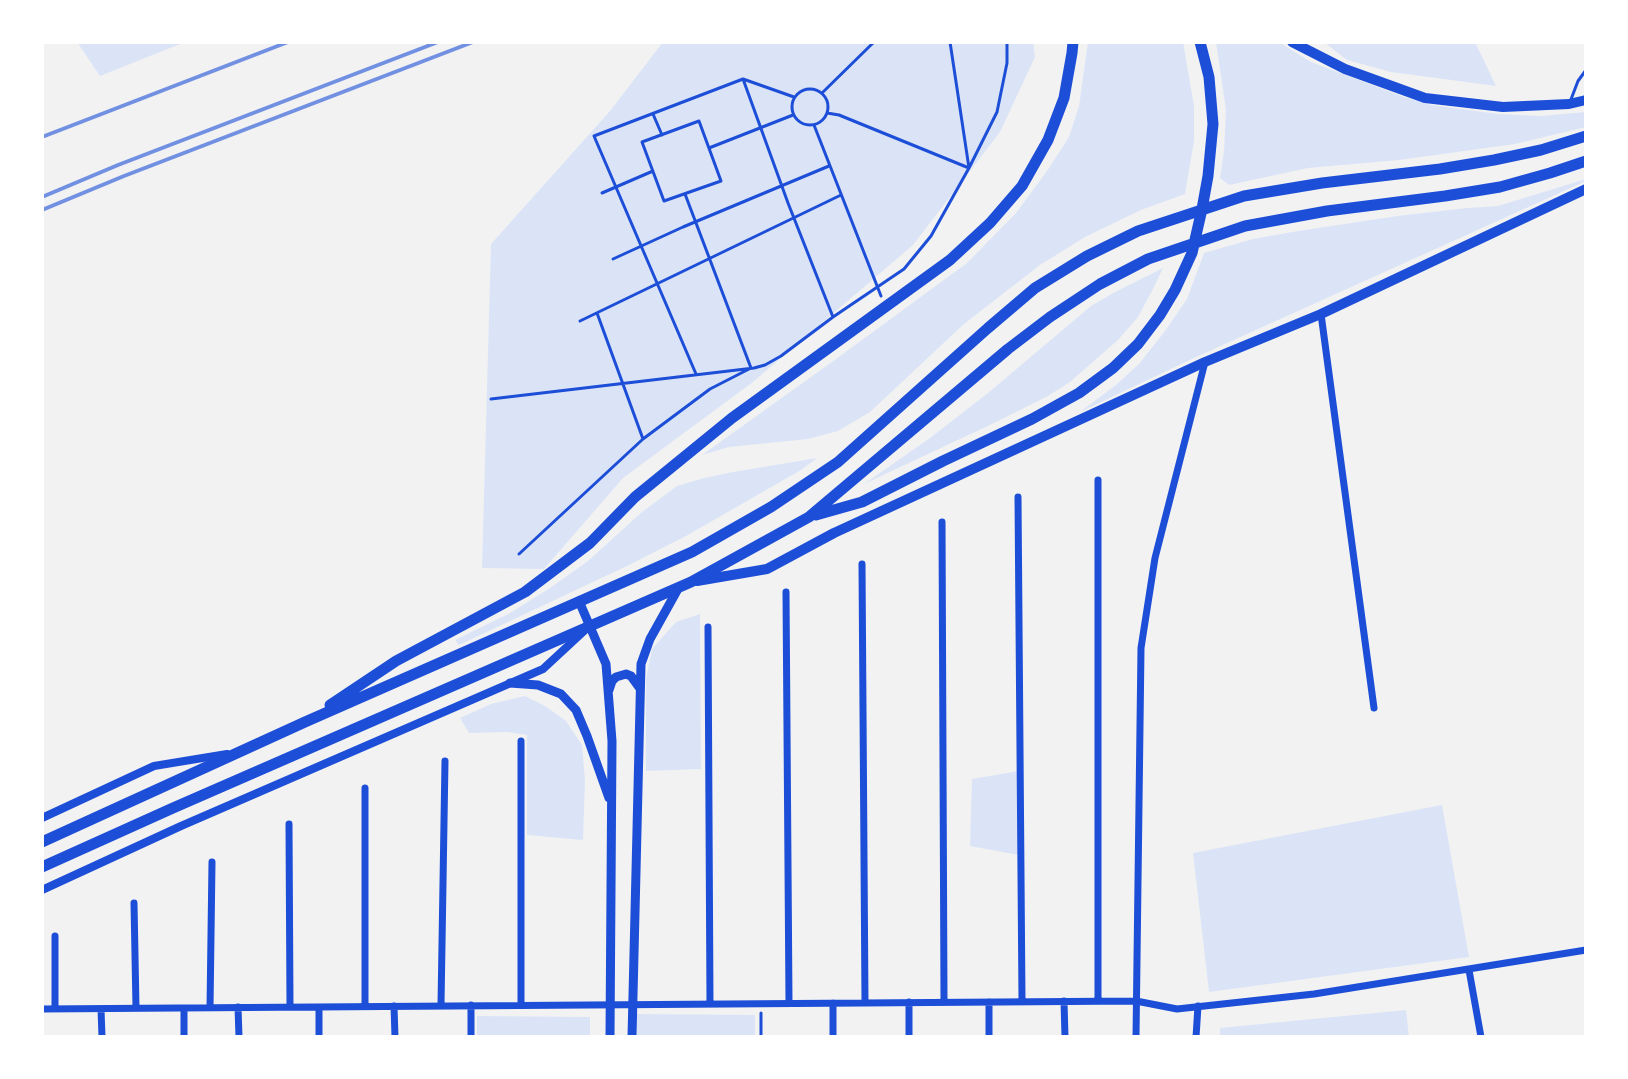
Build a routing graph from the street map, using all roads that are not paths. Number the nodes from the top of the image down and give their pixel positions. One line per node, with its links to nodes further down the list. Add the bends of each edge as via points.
1 (1073, 42): 27 (highway, via 1064,98 1048,140 1022,186 950,260 732,418 635,497 590,543 525,592 396,661)
2 (1200, 42): 14 (highway, via 1213,124 1208,176 1192,253 1175,290 1138,344 1079,393 1032,419 862,502)
3 (1292, 42): 6 (main road, via 1345,69 1425,98 1503,107)
4 (1586, 70): 6 (lane)
5 (1586, 100): 6 (main road)
6 (1569, 104)
7 (1586, 136): 20 (highway, via 1467,165 1244,196 1138,231 1035,288 838,462 771,507 692,552)
8 (1586, 161): 14 (highway, via 1500,187 1245,226 1148,259 1050,317)
9 (1586, 189): 10 (main road)
10 (1321, 314): 11 (main road); 26 (street)
11 (1205, 362): 17 (main road, via 767,569); 46 (street, via 1155,558 1141,648)
12 (1098, 480): 45 (street)
13 (1018, 497): 43 (street)
14 (809, 517): 17 (highway)
15 (942, 522): 48 (street)
16 (862, 564): 52 (street)
17 (691, 582): 18 (highway)
18 (679, 587): 21 (highway); 24 (main road, via 650,639)
19 (786, 592): 50 (street)
20 (579, 601): 21 (main road); 27 (highway)
21 (590, 626): 23 (street, via 543,669); 25 (main road, via 606,664); 37 (highway)
22 (708, 627): 55 (street)
23 (510, 683): 32 (main road, via 561,694 576,710); 38 (street)
24 (639, 687): 25 (main road, via 626,674 612,681); 54 (main road)
25 (608, 693): 32 (main road)
26 (1374, 708)
27 (305, 722): 29 (highway)
28 (521, 741): 58 (street)
29 (239, 752): 33 (street, via 154,766); 35 (highway)
30 (445, 761): 56 (street)
31 (365, 788): 59 (street)
32 (612, 806): 53 (main road)
33 (42, 818)
34 (289, 824): 63 (street)
35 (42, 842)
36 (212, 862): 67 (street)
37 (42, 867)
38 (42, 890)
39 (134, 903): 65 (street)
40 (55, 936): 69 (street)
41 (1586, 950): 42 (street)
42 (1469, 970): 61 (street); 85 (street)
43 (1022, 1001): 44 (street); 49 (street)
44 (1064, 1001): 45 (street); 82 (street)
45 (1098, 1001): 46 (street)
46 (1136, 1001): 61 (street, via 1177,1009); 83 (street)
47 (909, 1002): 48 (street); 52 (street); 80 (street)
48 (944, 1002): 49 (street)
49 (989, 1002): 81 (street)
50 (789, 1003): 51 (street); 55 (street)
51 (833, 1003): 52 (street); 79 (street)
52 (865, 1003)
53 (605, 1004): 54 (street); 58 (street); 77 (main road)
54 (632, 1004): 55 (street); 78 (main road)
55 (710, 1004)
56 (441, 1005): 57 (street); 60 (street)
57 (471, 1005): 58 (street); 76 (street)
58 (521, 1005)
59 (365, 1006): 60 (street); 64 (street)
60 (394, 1006): 75 (street)
61 (1198, 1006): 84 (street)
62 (238, 1007): 63 (street); 67 (street); 73 (street)
63 (290, 1007): 64 (street)
64 (319, 1007): 74 (street)
65 (136, 1008): 66 (street); 70 (street)
66 (184, 1008): 67 (street); 72 (street)
67 (210, 1008)
68 (42, 1009): 69 (street)
69 (55, 1009): 70 (street)
70 (101, 1009): 71 (street)
71 (102, 1037)
72 (184, 1037)
73 (239, 1037)
74 (319, 1037)
75 (395, 1037)
76 (471, 1037)
77 (610, 1037)
78 (632, 1037)
79 (833, 1037)
80 (909, 1037)
81 (989, 1037)
82 (1065, 1037)
83 (1136, 1037)
84 (1196, 1037)
85 (1481, 1037)

